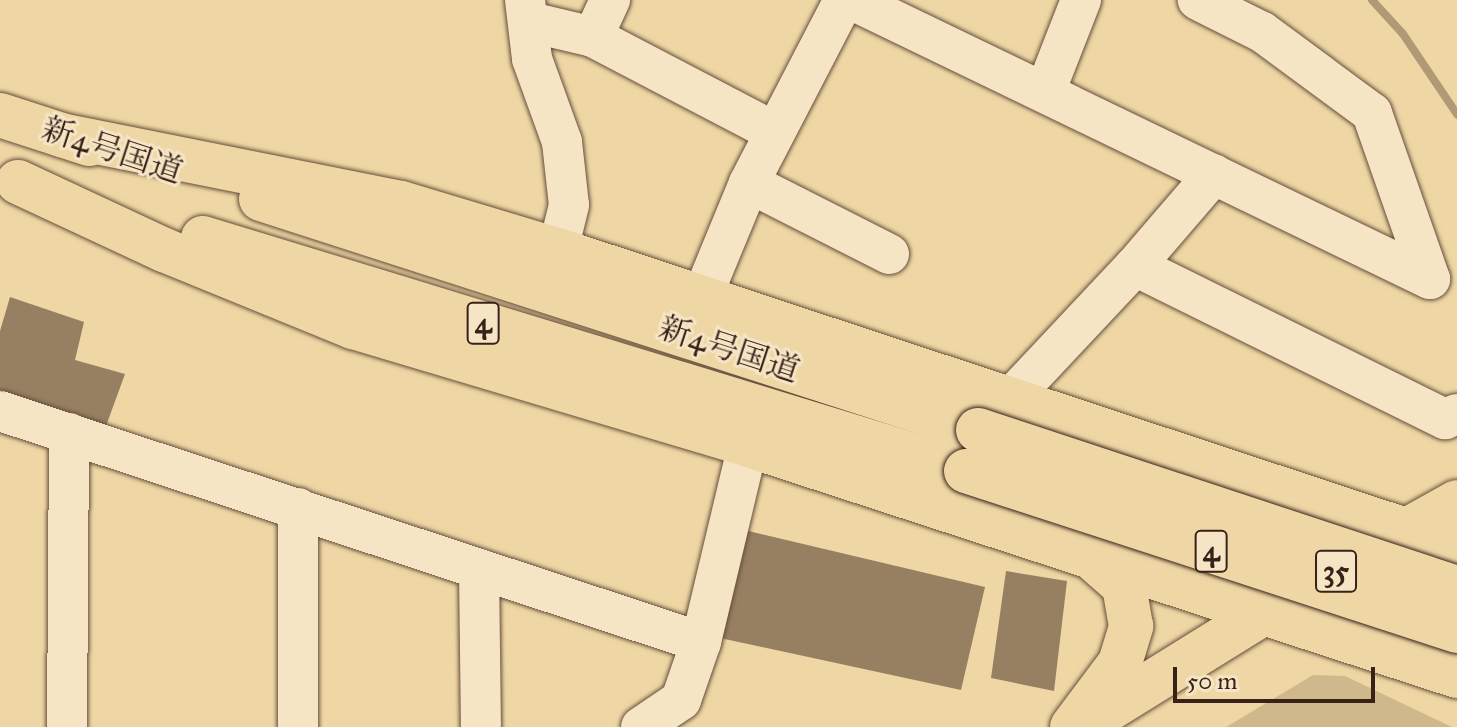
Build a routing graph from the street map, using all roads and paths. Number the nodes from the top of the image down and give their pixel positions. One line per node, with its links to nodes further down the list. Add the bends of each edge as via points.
1 (610, 0): 7 (street)
2 (844, 0): 10 (street)
3 (852, 0): 8 (street)
4 (1081, 0): 8 (street)
5 (1198, 0): 18 (street, via 1262,32 1372,113)
6 (527, 11): 7 (street); 15 (street, via 532,59 562,142 569,205)
7 (593, 37): 10 (street)
8 (1045, 92): 12 (street)
9 (0, 115): 11 (main road, 新4号国道 / 4)
10 (775, 132): 13 (street)
11 (61, 135): 15 (main road, via 401,203); 31 (main road, 新4号国道 / 4, bridge)
12 (1214, 174): 17 (street); 18 (street)
13 (749, 183): 16 (street); 19 (street)
14 (6, 185): 24 (main road, via 353,327); 33 (main road, 新4号国道 / 4, bridge, via 966,471)
15 (558, 250): 19 (main road)
16 (889, 254)
17 (1135, 266): 20 (street); 22 (street, via 1445,419)
18 (1443, 286)
19 (702, 297): 20 (main road)
20 (1011, 398): 27 (main road)
21 (0, 411): 23 (street)
22 (1457, 414)
23 (69, 433): 26 (street); 36 (street)
24 (748, 445): 29 (main road); 34 (street)
25 (1457, 502): 27 (main road, 35)
26 (298, 508): 30 (street); 37 (street)
27 (1407, 530): 28 (main road); 32 (main road, 35)
28 (1457, 547)
29 (1089, 555): 32 (main road); 40 (main road, via 1124,586 1131,626 1120,663)
30 (479, 569): 34 (street); 38 (street)
31 (1457, 588)
32 (1265, 612): 35 (main road); 41 (main road, 35)
33 (1457, 631)
34 (701, 642): 39 (street, via 681,700)
35 (1457, 676)
36 (67, 727)
37 (298, 727)
38 (481, 727)
39 (641, 727)
40 (1072, 727)
41 (1080, 727)

